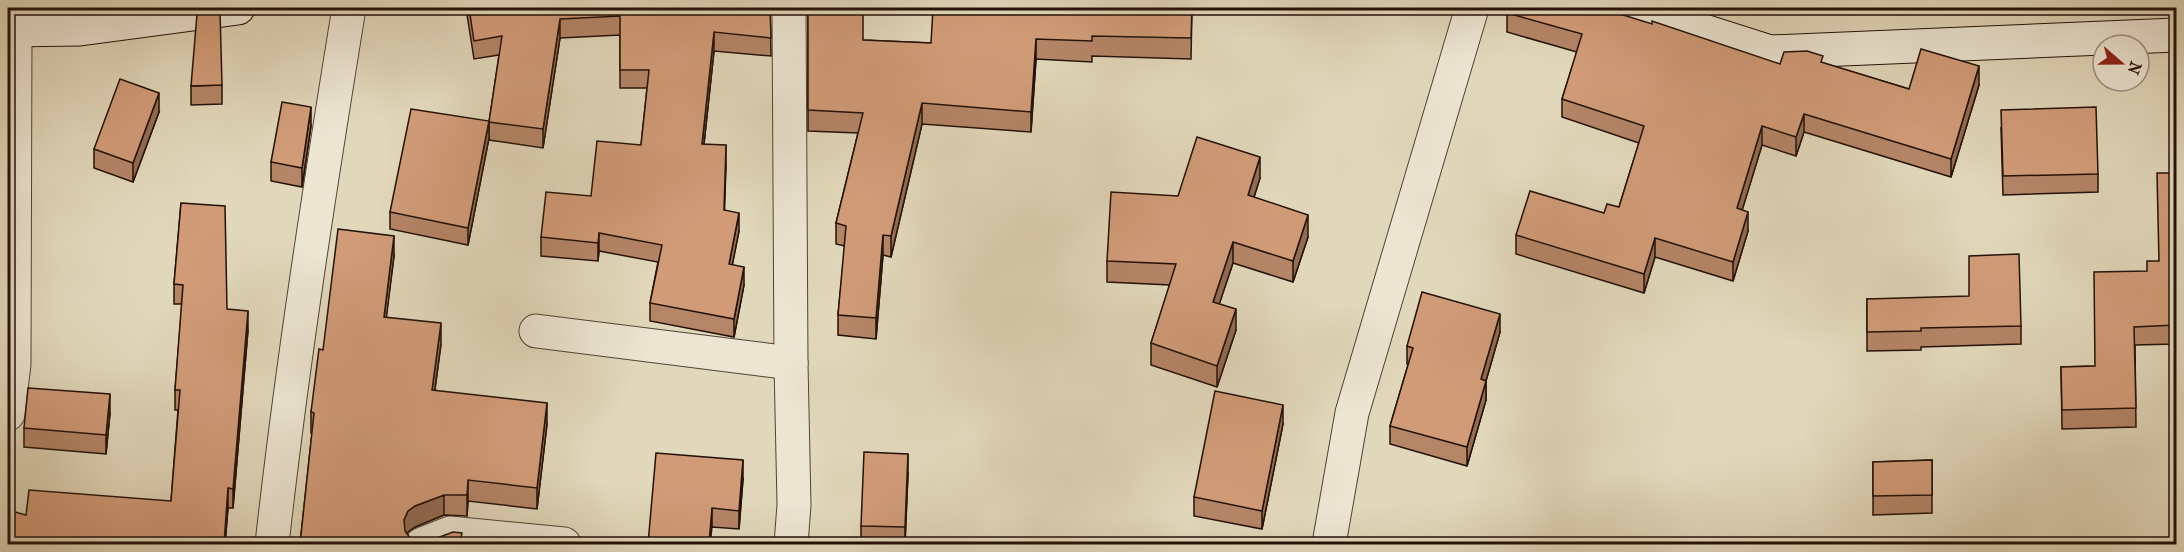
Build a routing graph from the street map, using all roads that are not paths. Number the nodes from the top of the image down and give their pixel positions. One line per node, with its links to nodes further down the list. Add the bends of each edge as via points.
1 (238, 8): 6 (street, via 80,29)
2 (349, 8): 11 (street, via 320,187)
3 (789, 8): 9 (street)
4 (1472, 8): 15 (street, via 1352,412)
5 (1632, 8): 7 (street, via 1770,52)
6 (11, 30): 10 (street, via 14,364)
7 (2176, 35)
8 (536, 331): 9 (street)
9 (791, 363): 14 (street, via 794,505)
10 (8, 414)
11 (272, 544)
12 (422, 544): 13 (street, via 450,533)
13 (564, 544)
14 (790, 544)
15 (1329, 544)

